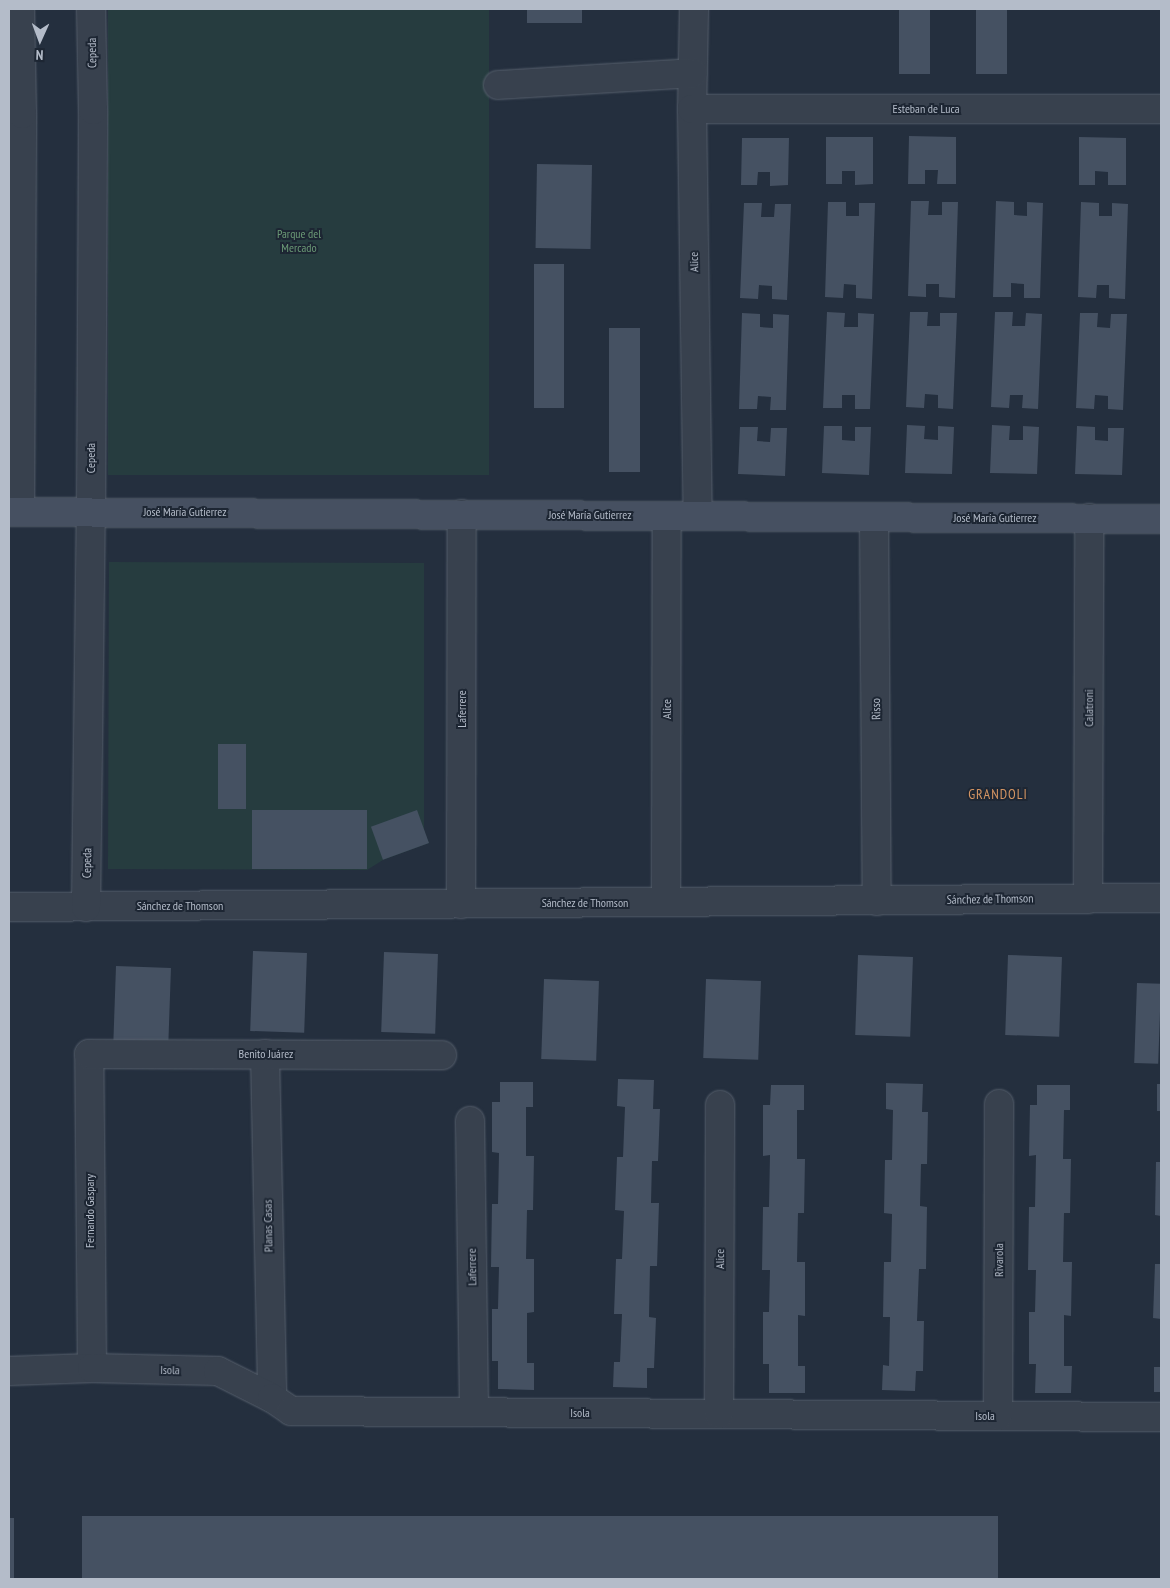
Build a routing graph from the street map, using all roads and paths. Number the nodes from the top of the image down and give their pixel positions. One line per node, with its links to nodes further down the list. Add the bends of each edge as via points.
1 (20, 9): 8 (street, via 22,114)
2 (91, 9): 9 (street, Cepeda)
3 (694, 9): 4 (street, Alice)
4 (693, 73): 5 (street); 6 (street, Alice)
5 (498, 85)
6 (692, 109): 7 (street, Esteban de Luca); 12 (street, Alice)
7 (1161, 109)
8 (12, 511): 9 (street, José María Gutierrez)
9 (91, 512): 10 (street, José María Gutierrez); 22 (street, Cepeda)
10 (462, 514): 11 (street, José María Gutierrez); 20 (street, Laferrere)
11 (667, 516): 12 (street, José María Gutierrez); 19 (street, Alice)
12 (698, 516): 13 (street, José María Gutierrez)
13 (874, 517): 14 (street, José María Gutierrez); 18 (street, Risso)
14 (1089, 518): 15 (street, José María Gutierrez); 16 (street, Calatroni)
15 (1161, 519)
16 (1088, 898): 17 (street, Sánchez de Thomson); 18 (street, Sánchez de Thomson)
17 (1161, 898)
18 (877, 900): 19 (street, Sánchez de Thomson)
19 (666, 902): 20 (street, Sánchez de Thomson)
20 (461, 904): 22 (street, Sánchez de Thomson)
21 (9, 907): 22 (street, Sánchez de Thomson)
22 (86, 907)
23 (89, 1054): 24 (street, Benito Juárez); 29 (street, Fernando Gaspary)
24 (265, 1054): 25 (street, Benito Juárez); 31 (street, Planas Casas)
25 (442, 1055)
26 (999, 1104): 34 (street, Rivarola)
27 (720, 1105): 33 (street, Alice)
28 (470, 1121): 32 (street, Laferrere)
29 (92, 1368): 30 (street, Isola); 31 (street, Isola, via 218,1371)
30 (9, 1371)
31 (272, 1398): 32 (street, Isola, via 291,1411)
32 (474, 1412): 33 (street, Isola)
33 (719, 1414): 34 (street, Isola)
34 (998, 1416): 35 (street, Isola)
35 (1161, 1417)

